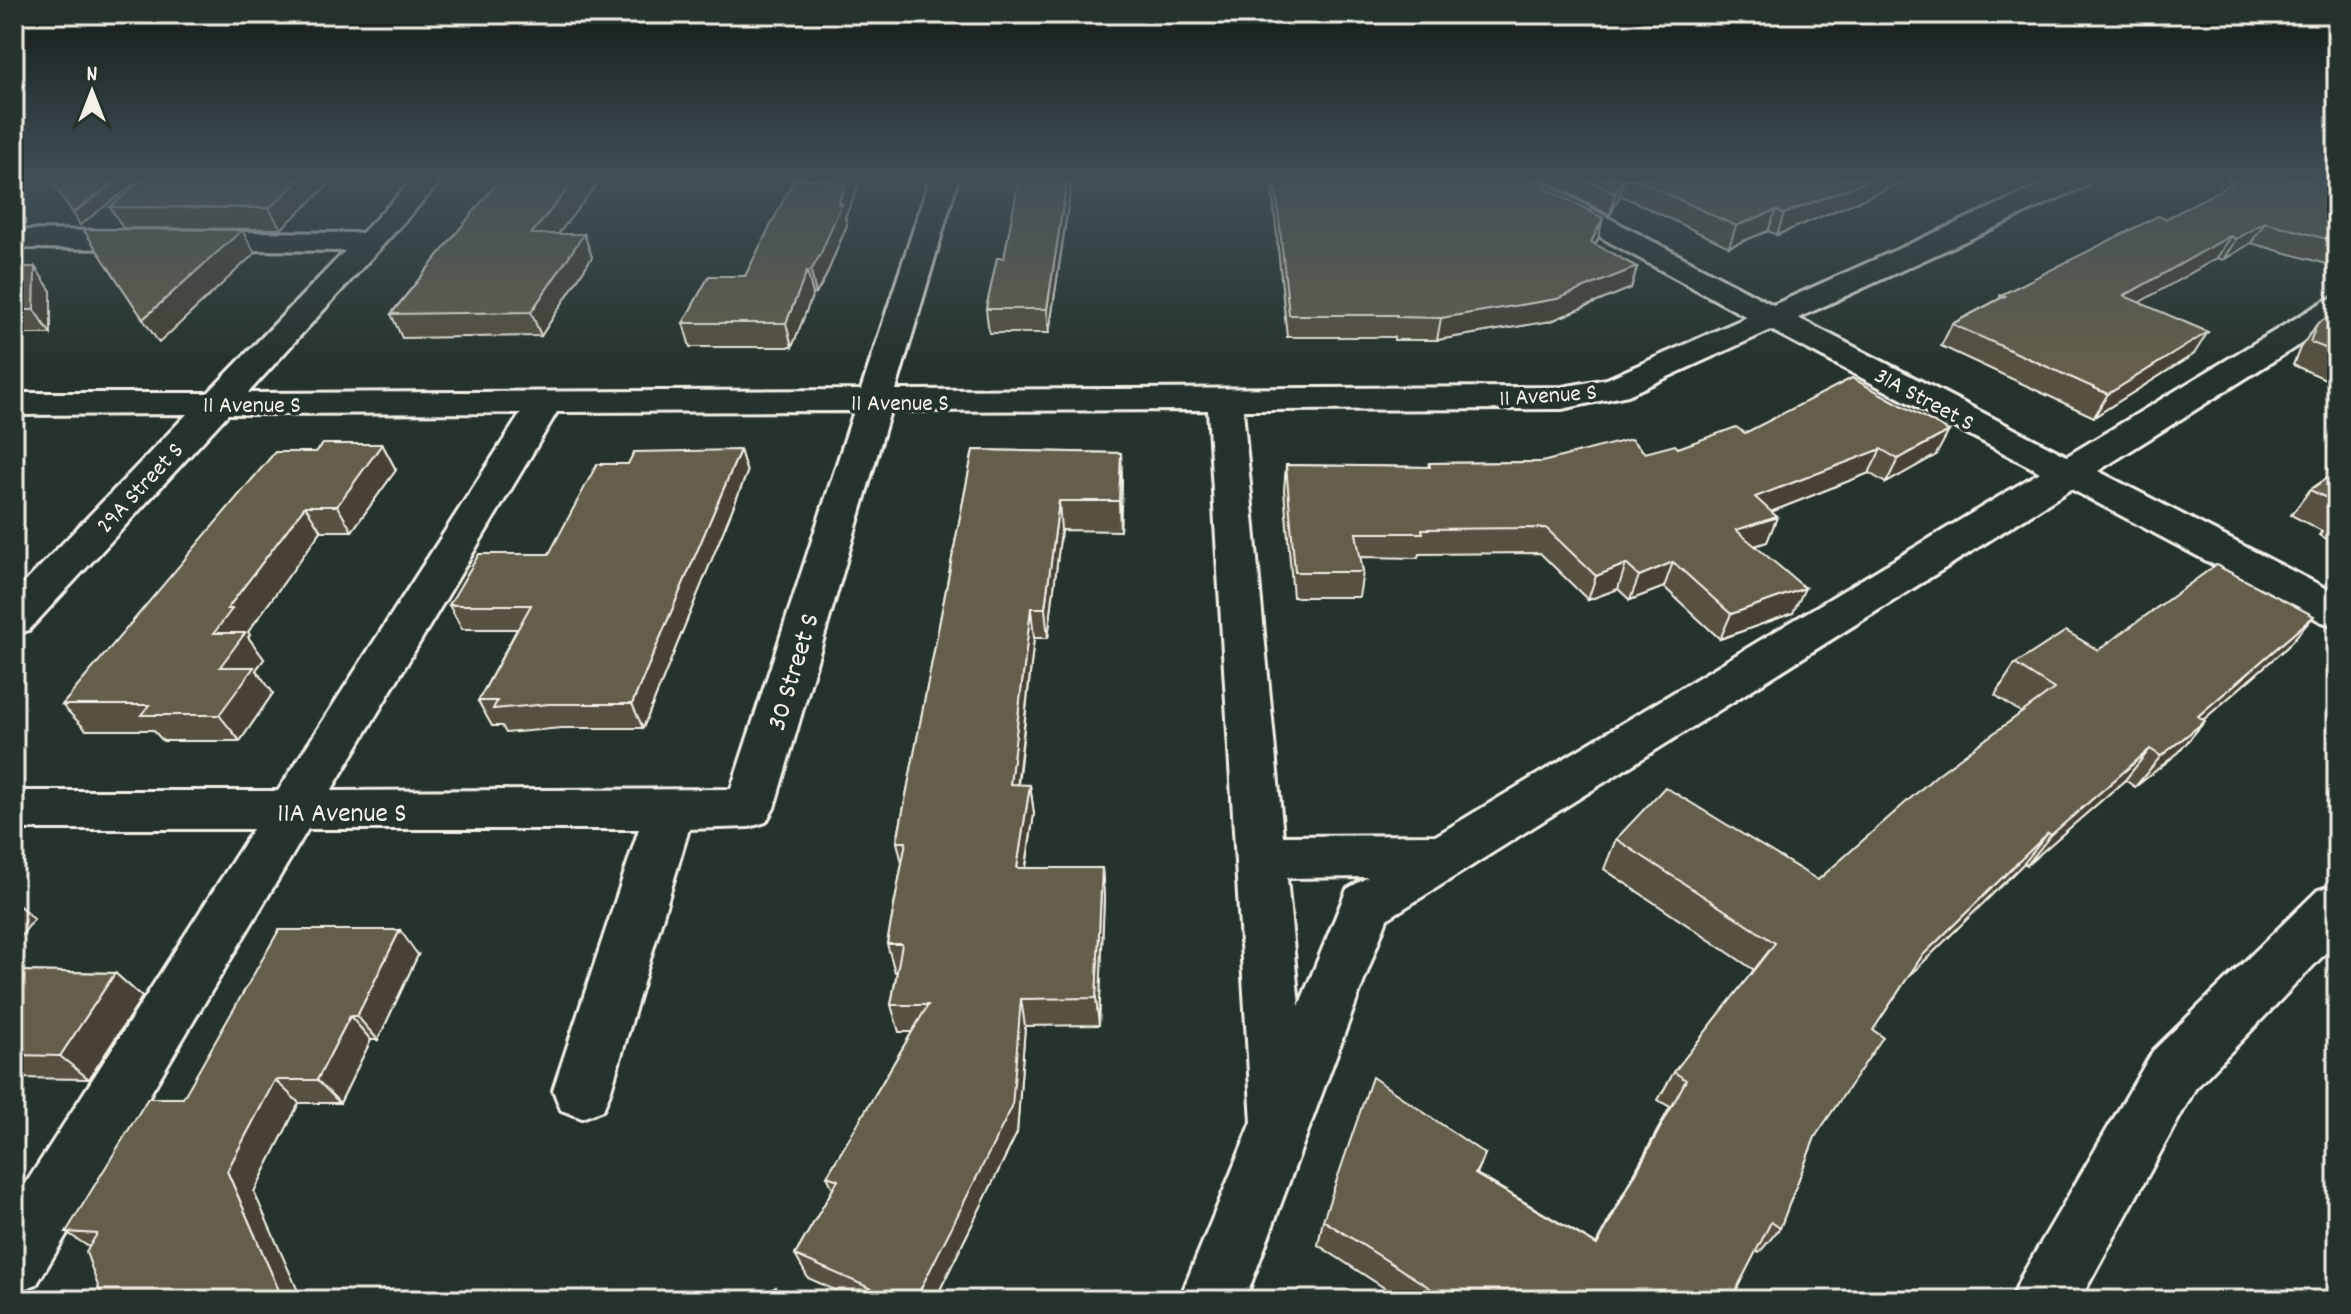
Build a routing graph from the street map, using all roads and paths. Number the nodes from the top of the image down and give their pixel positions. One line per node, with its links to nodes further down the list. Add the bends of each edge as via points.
1 (211, 240): 5 (street)
2 (925, 240): 9 (street, 30 Street S)
3 (1629, 240): 7 (street, 31A Street S)
4 (1940, 240): 7 (street, 11 Avenue S)
5 (369, 242): 11 (street, 29A Street S)
6 (2337, 307): 13 (street)
7 (1770, 316): 8 (street, 11 Avenue S, via 1616,388 1562,398); 13 (street, 31A Street S)
8 (1225, 400): 9 (street, 11 Avenue S); 20 (street)
9 (874, 403): 12 (street, 11 Avenue S); 17 (street, 30 Street S, via 749,808)
10 (14, 404): 11 (street, 11 Avenue S)
11 (217, 404): 12 (street, 11 Avenue S); 15 (street, 29A Street S)
12 (544, 404): 18 (street)
13 (2068, 473): 14 (street, 31A Street S); 19 (street)
14 (2337, 612)
15 (14, 620)
16 (14, 810): 18 (street, 11A Avenue S)
17 (670, 810): 18 (street, 11A Avenue S); 22 (street)
18 (290, 812): 24 (street)
19 (1446, 856): 20 (street); 23 (street, via 1366,905)
20 (1259, 857): 23 (street)
21 (2336, 908): 26 (street, via 2174,1070)
22 (582, 1090)
23 (1280, 1126): 25 (street)
24 (14, 1261)
25 (1212, 1300)
26 (2044, 1300)

